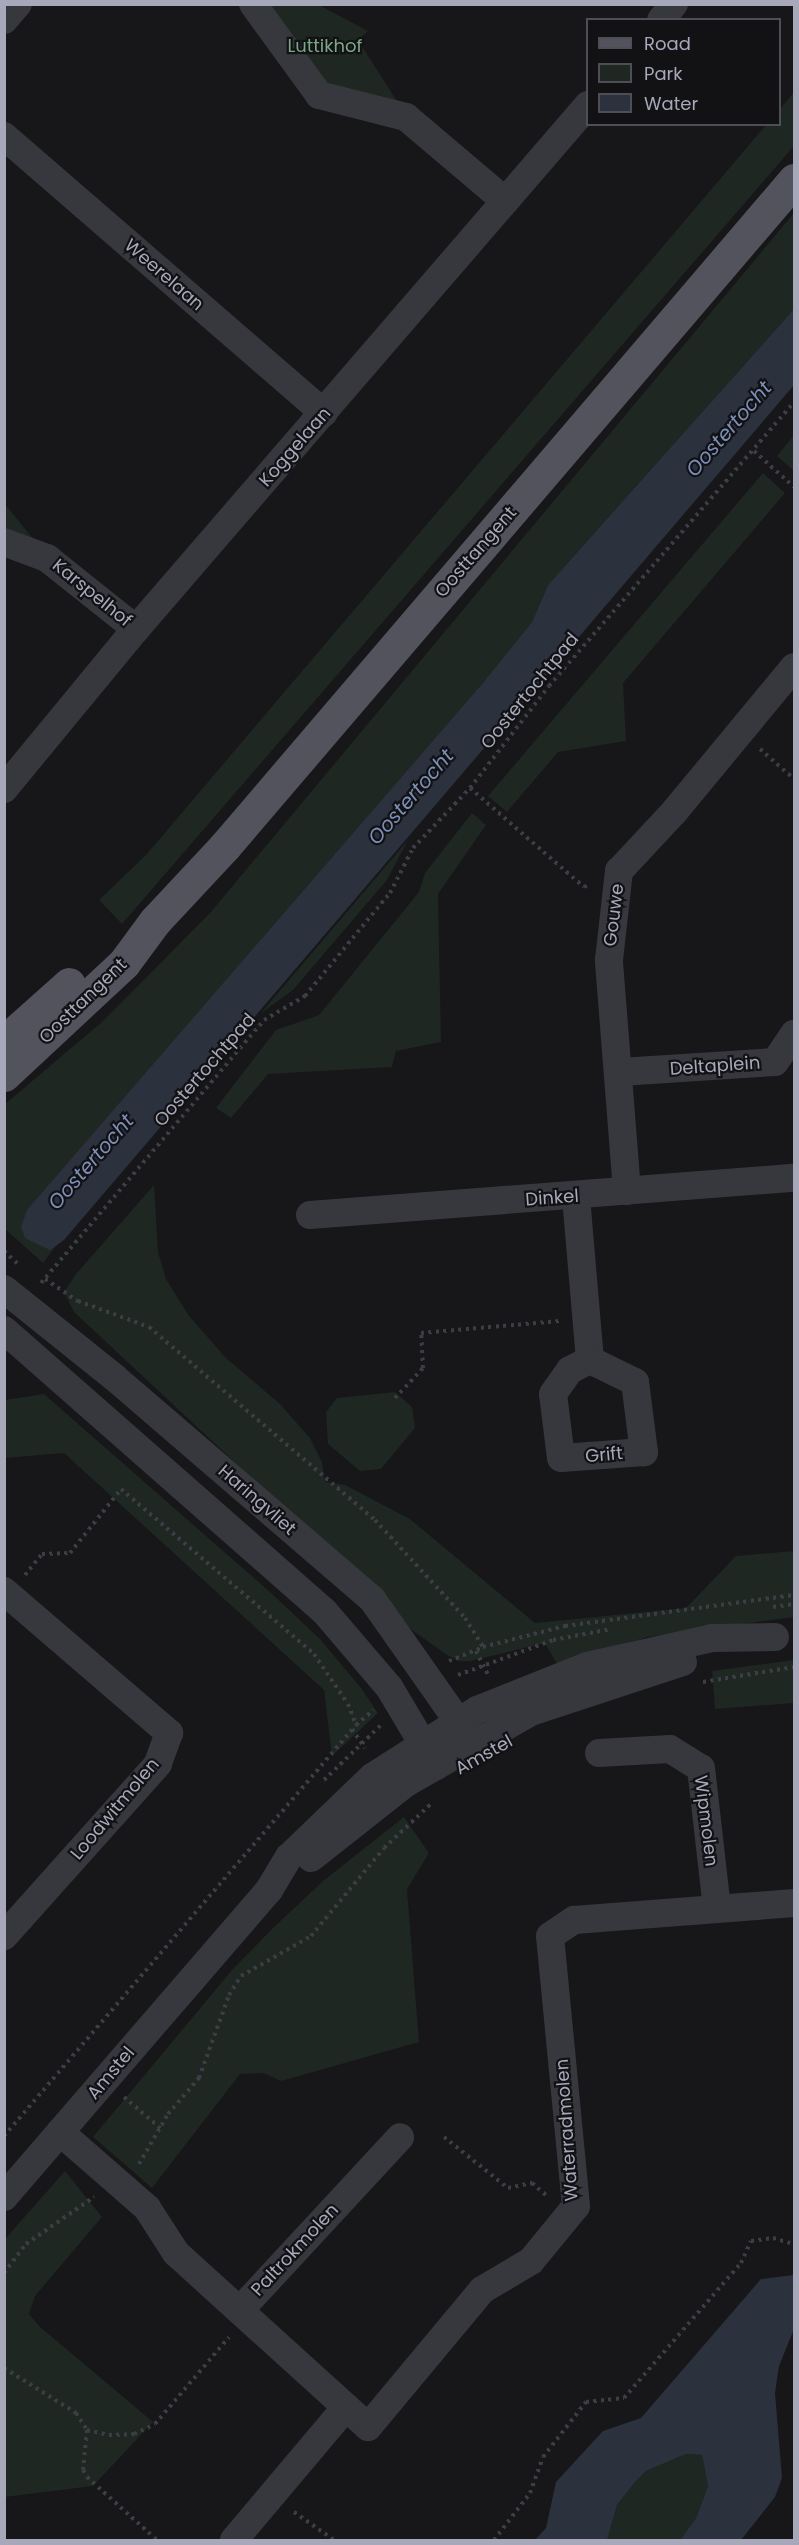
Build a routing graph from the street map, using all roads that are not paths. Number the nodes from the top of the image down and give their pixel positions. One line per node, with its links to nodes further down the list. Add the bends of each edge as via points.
1 (18, 4): 5 (street)
2 (253, 4): 9 (street, via 319,95 406,117)
3 (674, 4): 4 (street)
4 (663, 18)
5 (4, 20)
6 (586, 107): 9 (street, Koggelaan)
7 (4, 136): 10 (street, Weerelaan)
8 (795, 180): 15 (main road, Oosttangent, via 233,837)
9 (506, 201): 10 (street, Koggelaan)
10 (324, 413): 12 (street, Koggelaan)
11 (4, 543): 12 (street, Karspelhof, via 47,558)
12 (136, 629): 14 (street, Koggelaan)
13 (795, 667): 18 (street, Gouwe, via 619,871 609,938)
14 (4, 789)
15 (155, 921): 17 (main road, Oosttangent, via 109,948); 19 (main road, Oosttangent, via 124,963)
16 (795, 1034): 18 (street, Deltaplein, via 775,1062)
17 (4, 1042)
18 (620, 1072): 21 (street, Gouwe)
19 (4, 1075)
20 (795, 1178): 21 (street, Dinkel)
21 (627, 1191): 22 (street, Dinkel)
22 (576, 1197): 23 (street, Dinkel); 26 (street)
23 (310, 1215)
24 (4, 1289): 29 (street, Haringvliet, via 115,1378 372,1599)
25 (4, 1330): 31 (street, via 324,1611 389,1687)
26 (590, 1360)
27 (7, 1593): 34 (street, Loodwitmolen, via 169,1733 158,1764)
28 (785, 1636): 29 (street, Amstel, via 712,1638 587,1666 497,1701)
29 (467, 1733): 31 (street, Amstel)
30 (599, 1753): 33 (street, Wipmolen, via 670,1749 701,1768)
31 (430, 1755): 35 (street, Amstel, via 372,1777 289,1857 269,1890)
32 (795, 1903): 33 (street)
33 (717, 1909): 39 (street, Waterradmolen, via 574,1920 550,1936 576,2206 531,2261 482,2290 368,2427)
34 (4, 1936)
35 (60, 2132): 37 (street, Amstel); 38 (street, Paltrokmolen, via 147,2208 176,2253)
36 (400, 2137): 38 (street, Paltrokmolen)
37 (4, 2197)
38 (244, 2312): 39 (street, Waterradmolen)
39 (346, 2407): 40 (street)
40 (234, 2541)

